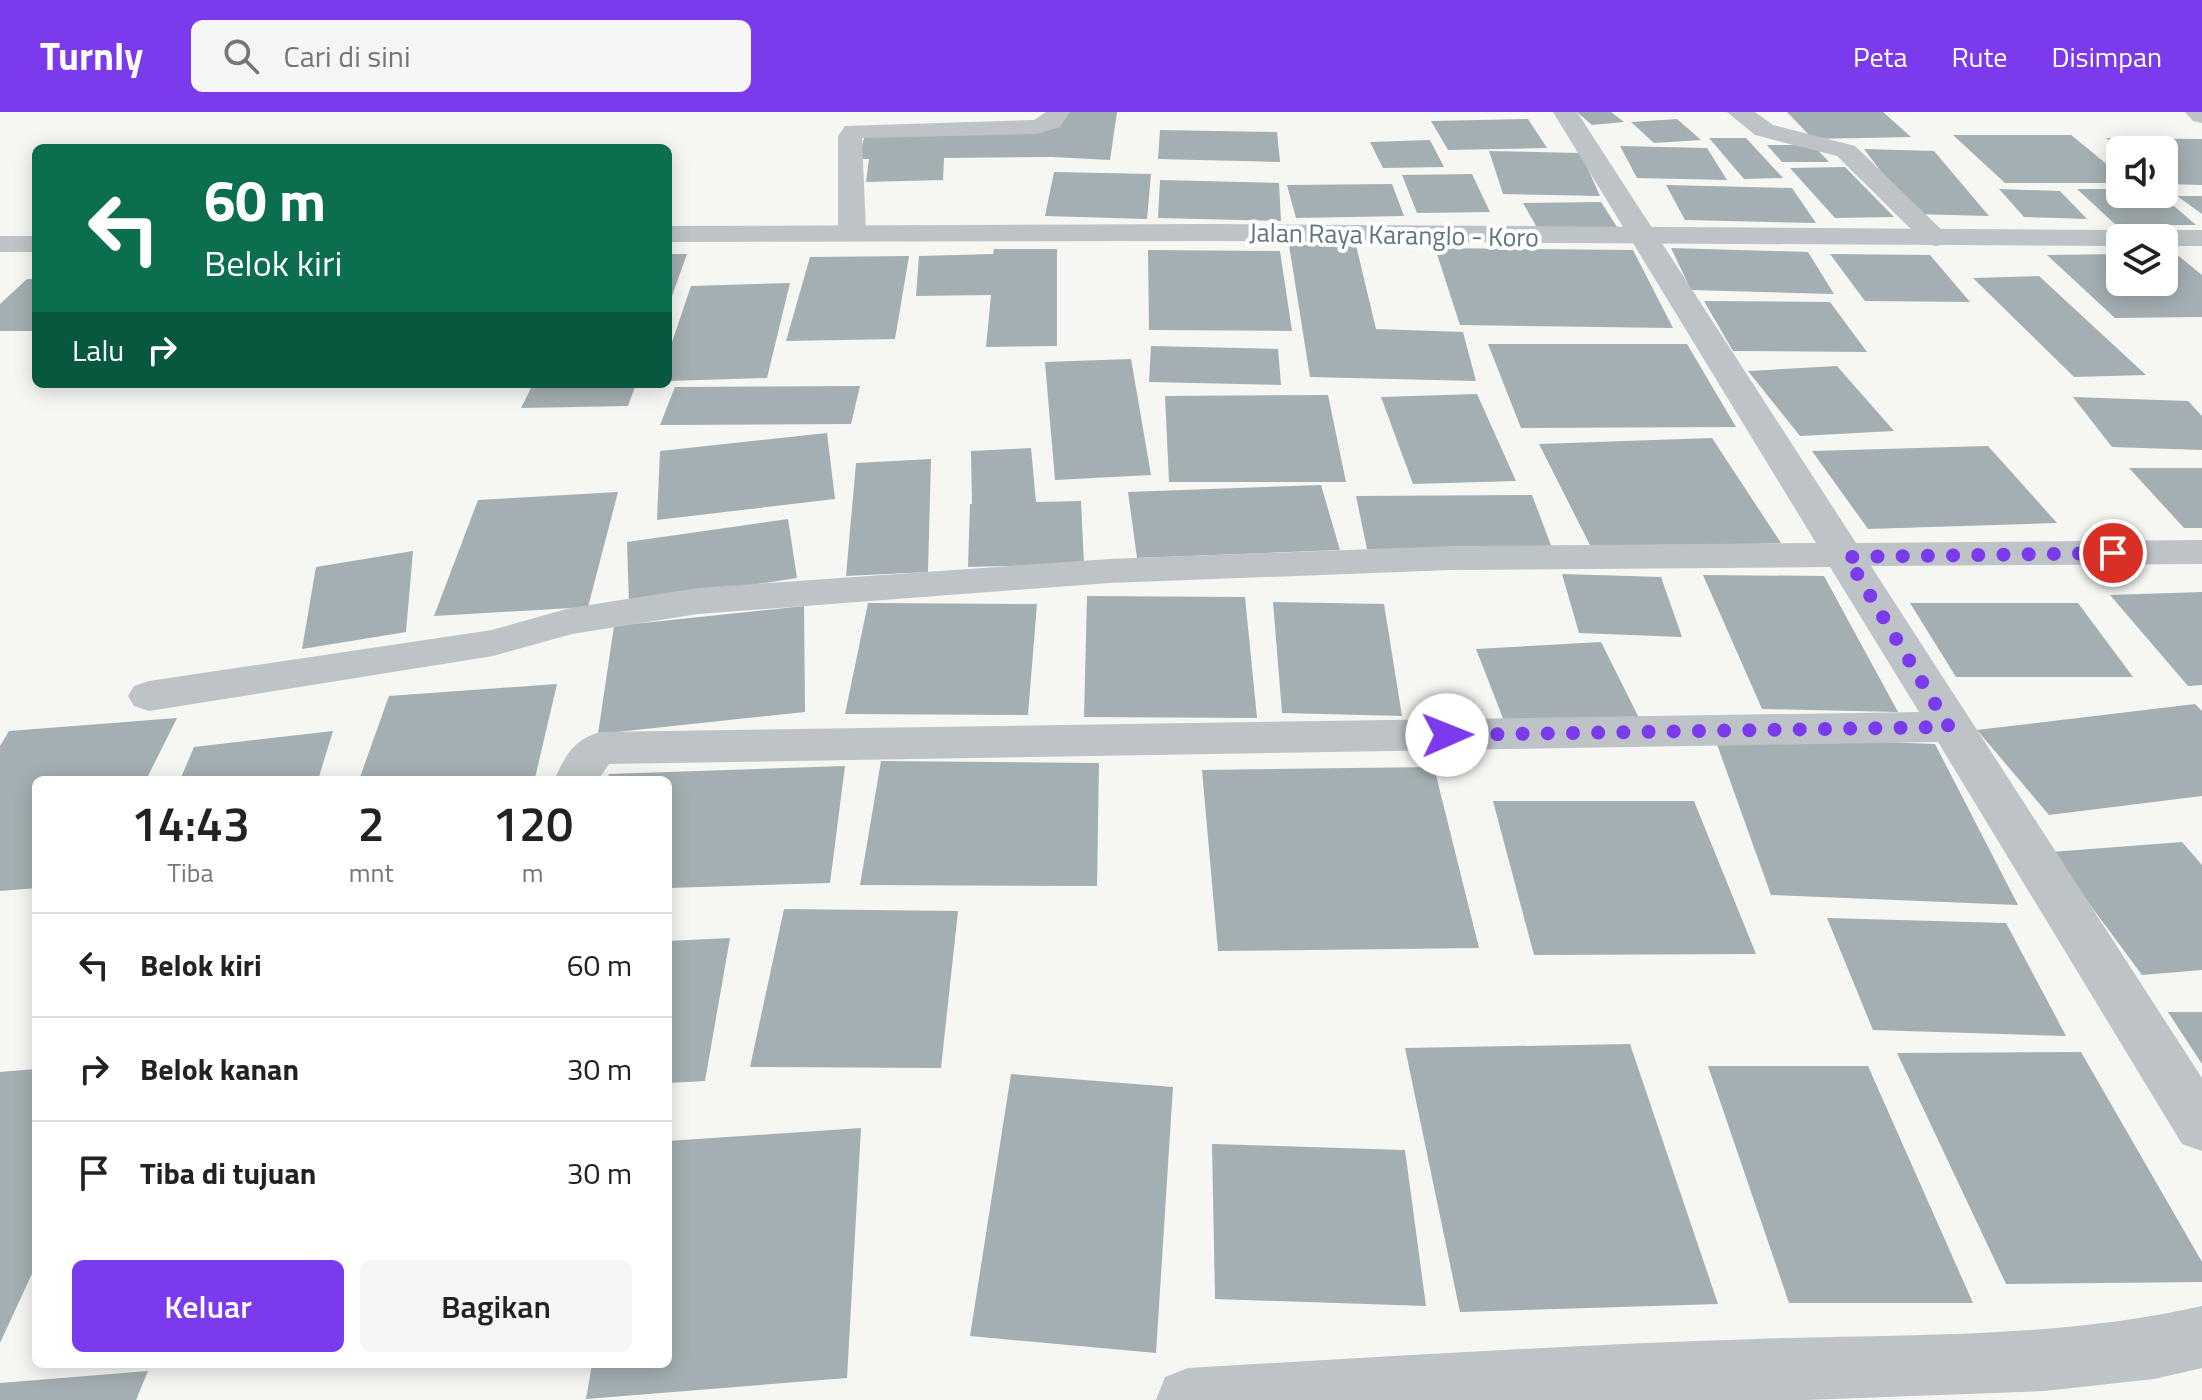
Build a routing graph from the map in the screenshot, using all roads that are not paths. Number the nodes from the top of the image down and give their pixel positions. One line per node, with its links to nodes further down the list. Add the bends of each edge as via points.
1 (1058, 112): 6 (street, via 1051,122 1037,127 854,131)
2 (1565, 112): 8 (street)
3 (1739, 112): 9 (street, via 1764,130 1846,151)
4 (2197, 112): 5 (street)
5 (2202, 116)
6 (852, 232): 7 (street, Jalan Raya Karanglo - Koro); 8 (street, Jalan Raya Karanglo - Koro)
7 (672, 234)
8 (1642, 237): 9 (street, Jalan Raya Karanglo - Koro); 16 (street)
9 (1936, 238): 10 (street, Jalan Raya Karanglo - Koro)
10 (2106, 238)
11 (2178, 238): 12 (street)
12 (2202, 238)
13 (0, 244): 14 (street)
14 (32, 244)
15 (2202, 552): 16 (street)
16 (1847, 557): 17 (street, via 1295,563 698,601 570,621 493,643); 18 (street)
17 (149, 696)
18 (1949, 727): 19 (street, via 600,748 587,757); 20 (street)
19 (578, 776)
20 (2202, 1126)
21 (2202, 1337): 22 (street, via 2154,1348)
22 (1800, 1385): 23 (street, via 1596,1376)
23 (1188, 1400)

